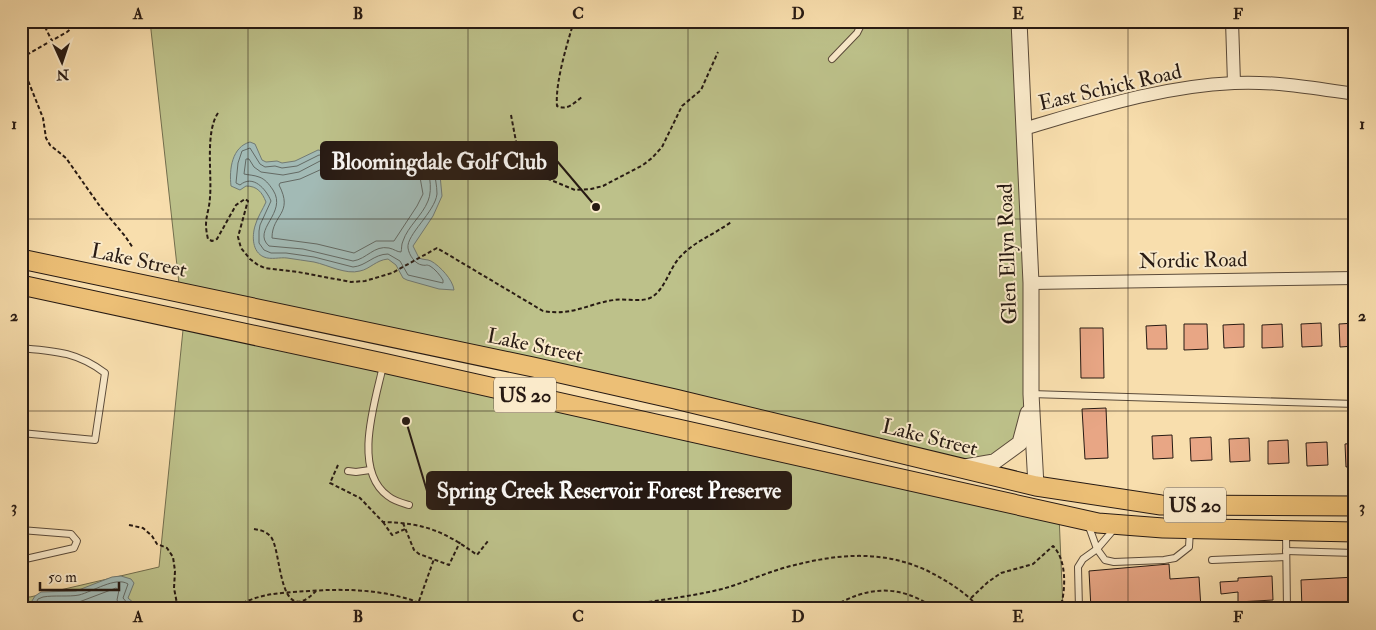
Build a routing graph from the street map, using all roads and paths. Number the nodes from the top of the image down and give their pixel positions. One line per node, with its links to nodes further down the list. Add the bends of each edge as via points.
1 (42, 21): 7 (path)
2 (80, 21): 7 (path)
3 (574, 21): 14 (path, via 562,67 557,106 568,108)
4 (863, 21): 10 (lane)
5 (1018, 21): 17 (street, Glen Ellyn Road)
6 (1232, 21): 12 (street)
7 (52, 41): 9 (path)
8 (718, 52): 16 (path, via 701,90 682,106 662,147 643,165 603,186 576,190 541,176 524,162 518,152)
9 (21, 58)
10 (832, 59)
11 (21, 63): 19 (path, via 50,145 66,158)
12 (1234, 83): 13 (street, East Schick Road, via 1307,86); 17 (street, East Schick Road, via 1115,102)
13 (1355, 94)
14 (582, 97)
15 (218, 113): 18 (path, via 212,127 210,199 205,218 208,239 217,239 236,205 248,201 238,237 240,248 258,265 365,282 392,273 433,249 441,249 543,310 557,313 615,299 649,299 661,288 679,258)
16 (510, 115)
17 (1023, 129): 22 (street, Glen Ellyn Road)
18 (731, 222)
19 (133, 248)
20 (21, 259): 24 (main road, Lake Street / US 20)
21 (1355, 278): 22 (street, Nordic Road)
22 (1031, 283): 27 (street, Glen Ellyn Road)
23 (21, 286): 26 (main road, US 20)
24 (389, 336): 26 (main road); 31 (main road, Lake Street / US 20, via 675,399)
25 (21, 348): 29 (lane, via 62,352 105,373 95,440)
26 (383, 363): 32 (lane, via 371,424); 37 (main road, US 20)
27 (1031, 394): 28 (lane); 31 (street, via 1020,443 994,462); 34 (street, Glen Ellyn Road)
28 (1355, 404)
29 (21, 433)
30 (338, 465): 39 (path, via 330,483 360,498)
31 (961, 468): 34 (main road, Lake Street / US 20)
32 (370, 470): 33 (lane); 35 (lane, via 376,484 388,496)
33 (348, 471)
34 (1036, 486): 36 (main road, US 20, via 1161,505); 37 (main road)
35 (409, 505)
36 (1355, 506)
37 (1028, 507): 38 (main road, US 20)
38 (1087, 520): 41 (main road, US 20); 51 (lane)
39 (383, 522): 40 (path); 43 (path, via 392,535)
40 (403, 522): 43 (path); 50 (path, via 442,532)
41 (1118, 524): 45 (main road, US 20); 51 (lane)
42 (129, 525): 62 (path, via 143,528 173,557)
43 (406, 528): 54 (path, via 414,550)
44 (254, 529): 58 (path, via 265,531 273,539)
45 (1190, 529): 47 (main road, US 20); 51 (lane, via 1189,547 1175,558 1114,562 1105,560)
46 (21, 530): 55 (lane, via 71,534 77,541 74,548)
47 (1286, 531): 48 (main road, US 20); 53 (lane)
48 (1355, 532)
49 (488, 541): 50 (path, via 477,555)
50 (460, 542): 54 (path, via 449,565)
51 (1097, 549): 71 (lane, via 1078,567)
52 (1355, 553): 53 (lane)
53 (1286, 554): 56 (lane); 72 (lane)
54 (434, 559): 60 (path)
55 (21, 560)
56 (1212, 560)
57 (316, 590): 58 (path); 58 (path, via 308,600 301,602 291,601); 60 (path, via 365,590)
58 (285, 592): 63 (path, via 266,594)
59 (971, 598): 66 (path, via 914,565 863,555 835,556 724,588); 69 (path); 70 (path, via 1002,573 1033,564 1053,546 1060,554 1063,569)
60 (418, 601): 64 (path)
61 (554, 605): 65 (path)
62 (178, 609)
63 (231, 609)
64 (434, 609)
65 (554, 609)
66 (610, 609)
67 (829, 609): 68 (path, via 848,597 878,590 902,592)
68 (936, 609)
69 (980, 609)
70 (1060, 609)
71 (1079, 609)
72 (1287, 609)

